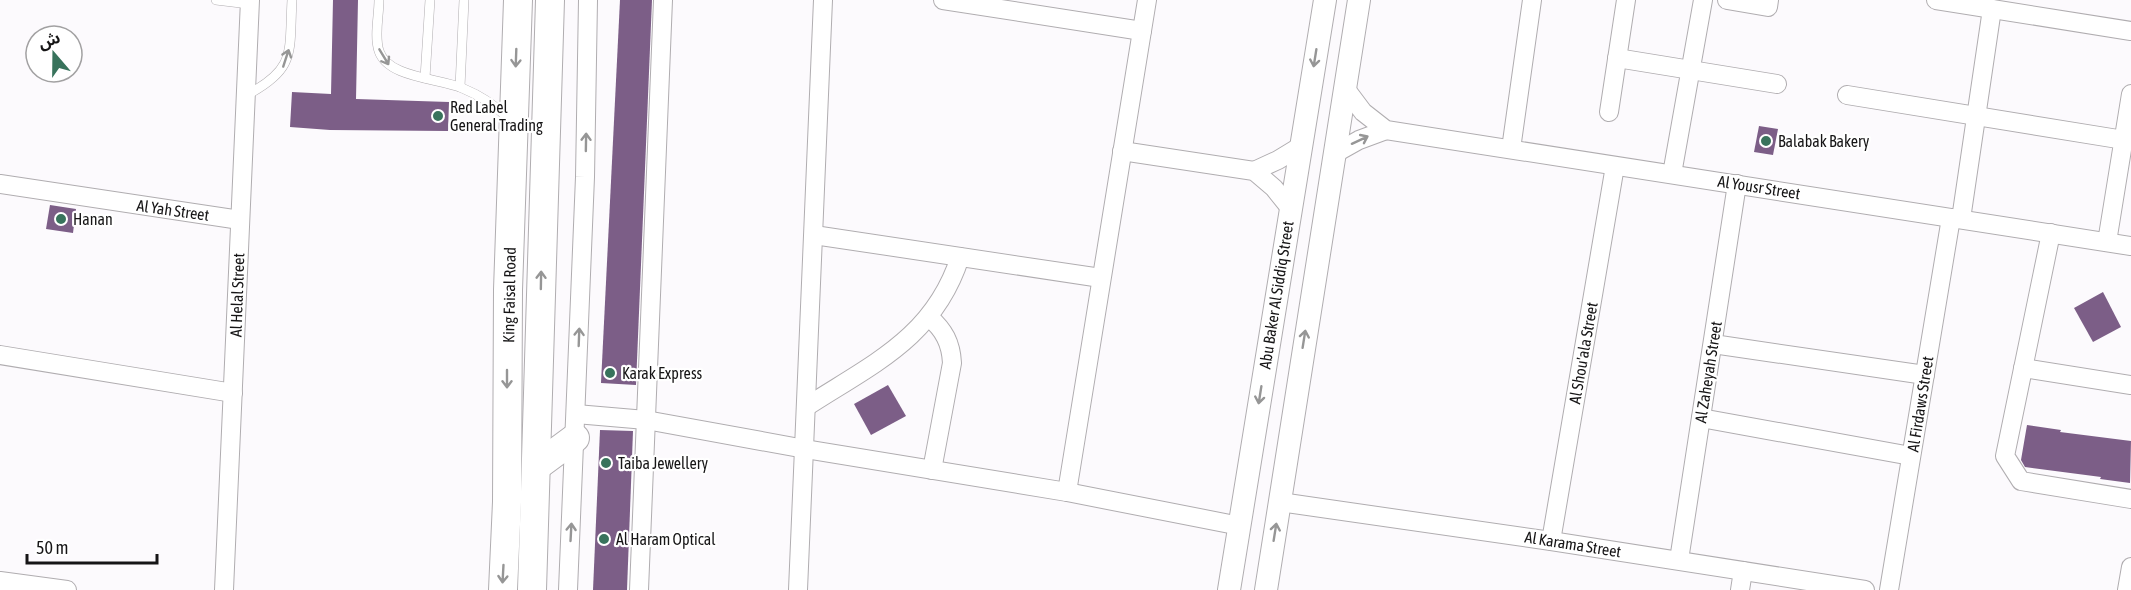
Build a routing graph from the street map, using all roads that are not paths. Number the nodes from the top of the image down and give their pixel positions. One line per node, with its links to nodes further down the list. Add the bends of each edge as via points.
1 (216, 0): 21 (lane)
2 (292, 0): 32 (lane, one-way to 2, via 270,82 286,60)
3 (379, 0): 27 (lane, one-way to 27, via 377,44 381,56 395,69)
4 (430, 0): 27 (lane)
5 (464, 0): 29 (lane)
6 (518, 0): 36 (main road, King Faisal Road, one-way to 36)
7 (550, 0): 70 (main road, King Faisal Road, one-way to 7)
8 (588, 0): 67 (street, one-way to 8)
9 (663, 0): 66 (street)
10 (823, 0): 52 (street)
11 (943, 0): 23 (street)
12 (1147, 0): 23 (street)
13 (1324, 0): 38 (street, Abu Baker Al Siddiq Street, one-way to 38)
14 (1359, 0): 30 (street)
15 (1532, 0): 39 (street)
16 (1626, 0): 25 (street)
17 (1703, 0): 26 (street)
18 (1727, 0): 19 (street, via 1768,7)
19 (1769, 0)
20 (1936, 0): 22 (street)
21 (250, 2): 32 (street, Al Helal Street)
22 (1992, 9): 24 (street); 35 (street, Al Firdaws Street)
23 (1142, 31): 40 (street)
24 (2131, 31)
25 (1617, 58): 26 (street); 34 (street)
26 (1690, 71): 28 (street); 45 (street)
27 (425, 78): 29 (lane)
28 (1777, 84)
29 (460, 87): 36 (lane, via 489,102)
30 (1345, 88): 37 (street, Al Yousr Street, via 1363,112); 42 (street)
31 (1847, 95): 35 (street)
32 (245, 96): 50 (street, Al Helal Street)
33 (2130, 102): 41 (street)
34 (1608, 112)
35 (1977, 116): 41 (street); 49 (street, Al Firdaws Street)
36 (513, 124): 83 (main road, King Faisal Road, one-way to 83)
37 (1386, 129): 39 (street, Al Yousr Street); 42 (street, one-way to 37)
38 (1300, 146): 44 (street); 48 (street, Abu Baker Al Siddiq Street)
39 (1511, 149): 43 (street, Al Yousr Street)
40 (1122, 151): 44 (street); 56 (street)
41 (2125, 152): 53 (street)
42 (1334, 154): 74 (street, one-way to 42)
43 (1615, 166): 45 (street, Al Yousr Street); 76 (street, Al Shou'ala Street)
44 (1254, 171): 48 (street)
45 (1672, 174): 47 (street, Al Yousr Street)
46 (0, 184): 50 (street, Al Yah Street)
47 (1737, 184): 49 (street, Al Yousr Street); 58 (street, Al Zaheyah Street)
48 (1290, 208): 75 (street, Abu Baker Al Siddiq Street, one-way to 75)
49 (1956, 218): 51 (street, Al Yousr Street); 61 (street, Al Firdaws Street)
50 (240, 220): 63 (street, Al Helal Street)
51 (2051, 233): 53 (street, Al Yousr Street); 60 (street)
52 (814, 235): 55 (street); 64 (street)
53 (2107, 242): 54 (street, Al Yousr Street)
54 (2131, 246)
55 (960, 257): 56 (street); 57 (street, via 948,288)
56 (1101, 278): 72 (street)
57 (929, 317): 64 (street, via 892,351); 71 (street, via 945,334 952,363)
58 (1713, 344): 61 (street); 65 (street, Al Zaheyah Street)
59 (0, 355): 63 (street)
60 (2023, 368): 62 (street); 73 (street, via 2005,456 2021,481)
61 (1925, 375): 69 (street, Al Firdaws Street)
62 (2131, 385)
63 (233, 393): 82 (street, Al Helal Street)
64 (806, 407): 68 (street)
65 (1701, 418): 69 (street); 77 (street, Al Zaheyah Street)
66 (646, 420): 67 (street); 68 (street); 86 (street)
67 (576, 426): 70 (main road); 85 (street, one-way to 67)
68 (805, 449): 71 (street); 87 (street)
69 (1911, 456): 92 (street, Al Firdaws Street)
70 (537, 466): 84 (main road, King Faisal Road)
71 (932, 470): 72 (street)
72 (1067, 492): 75 (street)
73 (2131, 499)
74 (1280, 502): 76 (street, Al Karama Street); 89 (street, one-way to 74)
75 (1240, 526): 88 (street, Abu Baker Al Siddiq Street)
76 (1551, 541): 77 (street, Al Karama Street)
77 (1678, 560): 79 (street, Al Karama Street)
78 (2131, 567): 93 (street)
79 (1743, 571): 90 (street); 91 (street, Al Karama Street)
80 (0, 580): 81 (street)
81 (67, 590)
82 (224, 590)
83 (503, 590)
84 (532, 590)
85 (568, 590)
86 (639, 590)
87 (798, 590)
88 (1229, 590)
89 (1266, 590)
90 (1740, 590)
91 (1865, 590)
92 (1889, 590)
93 (2127, 590)

